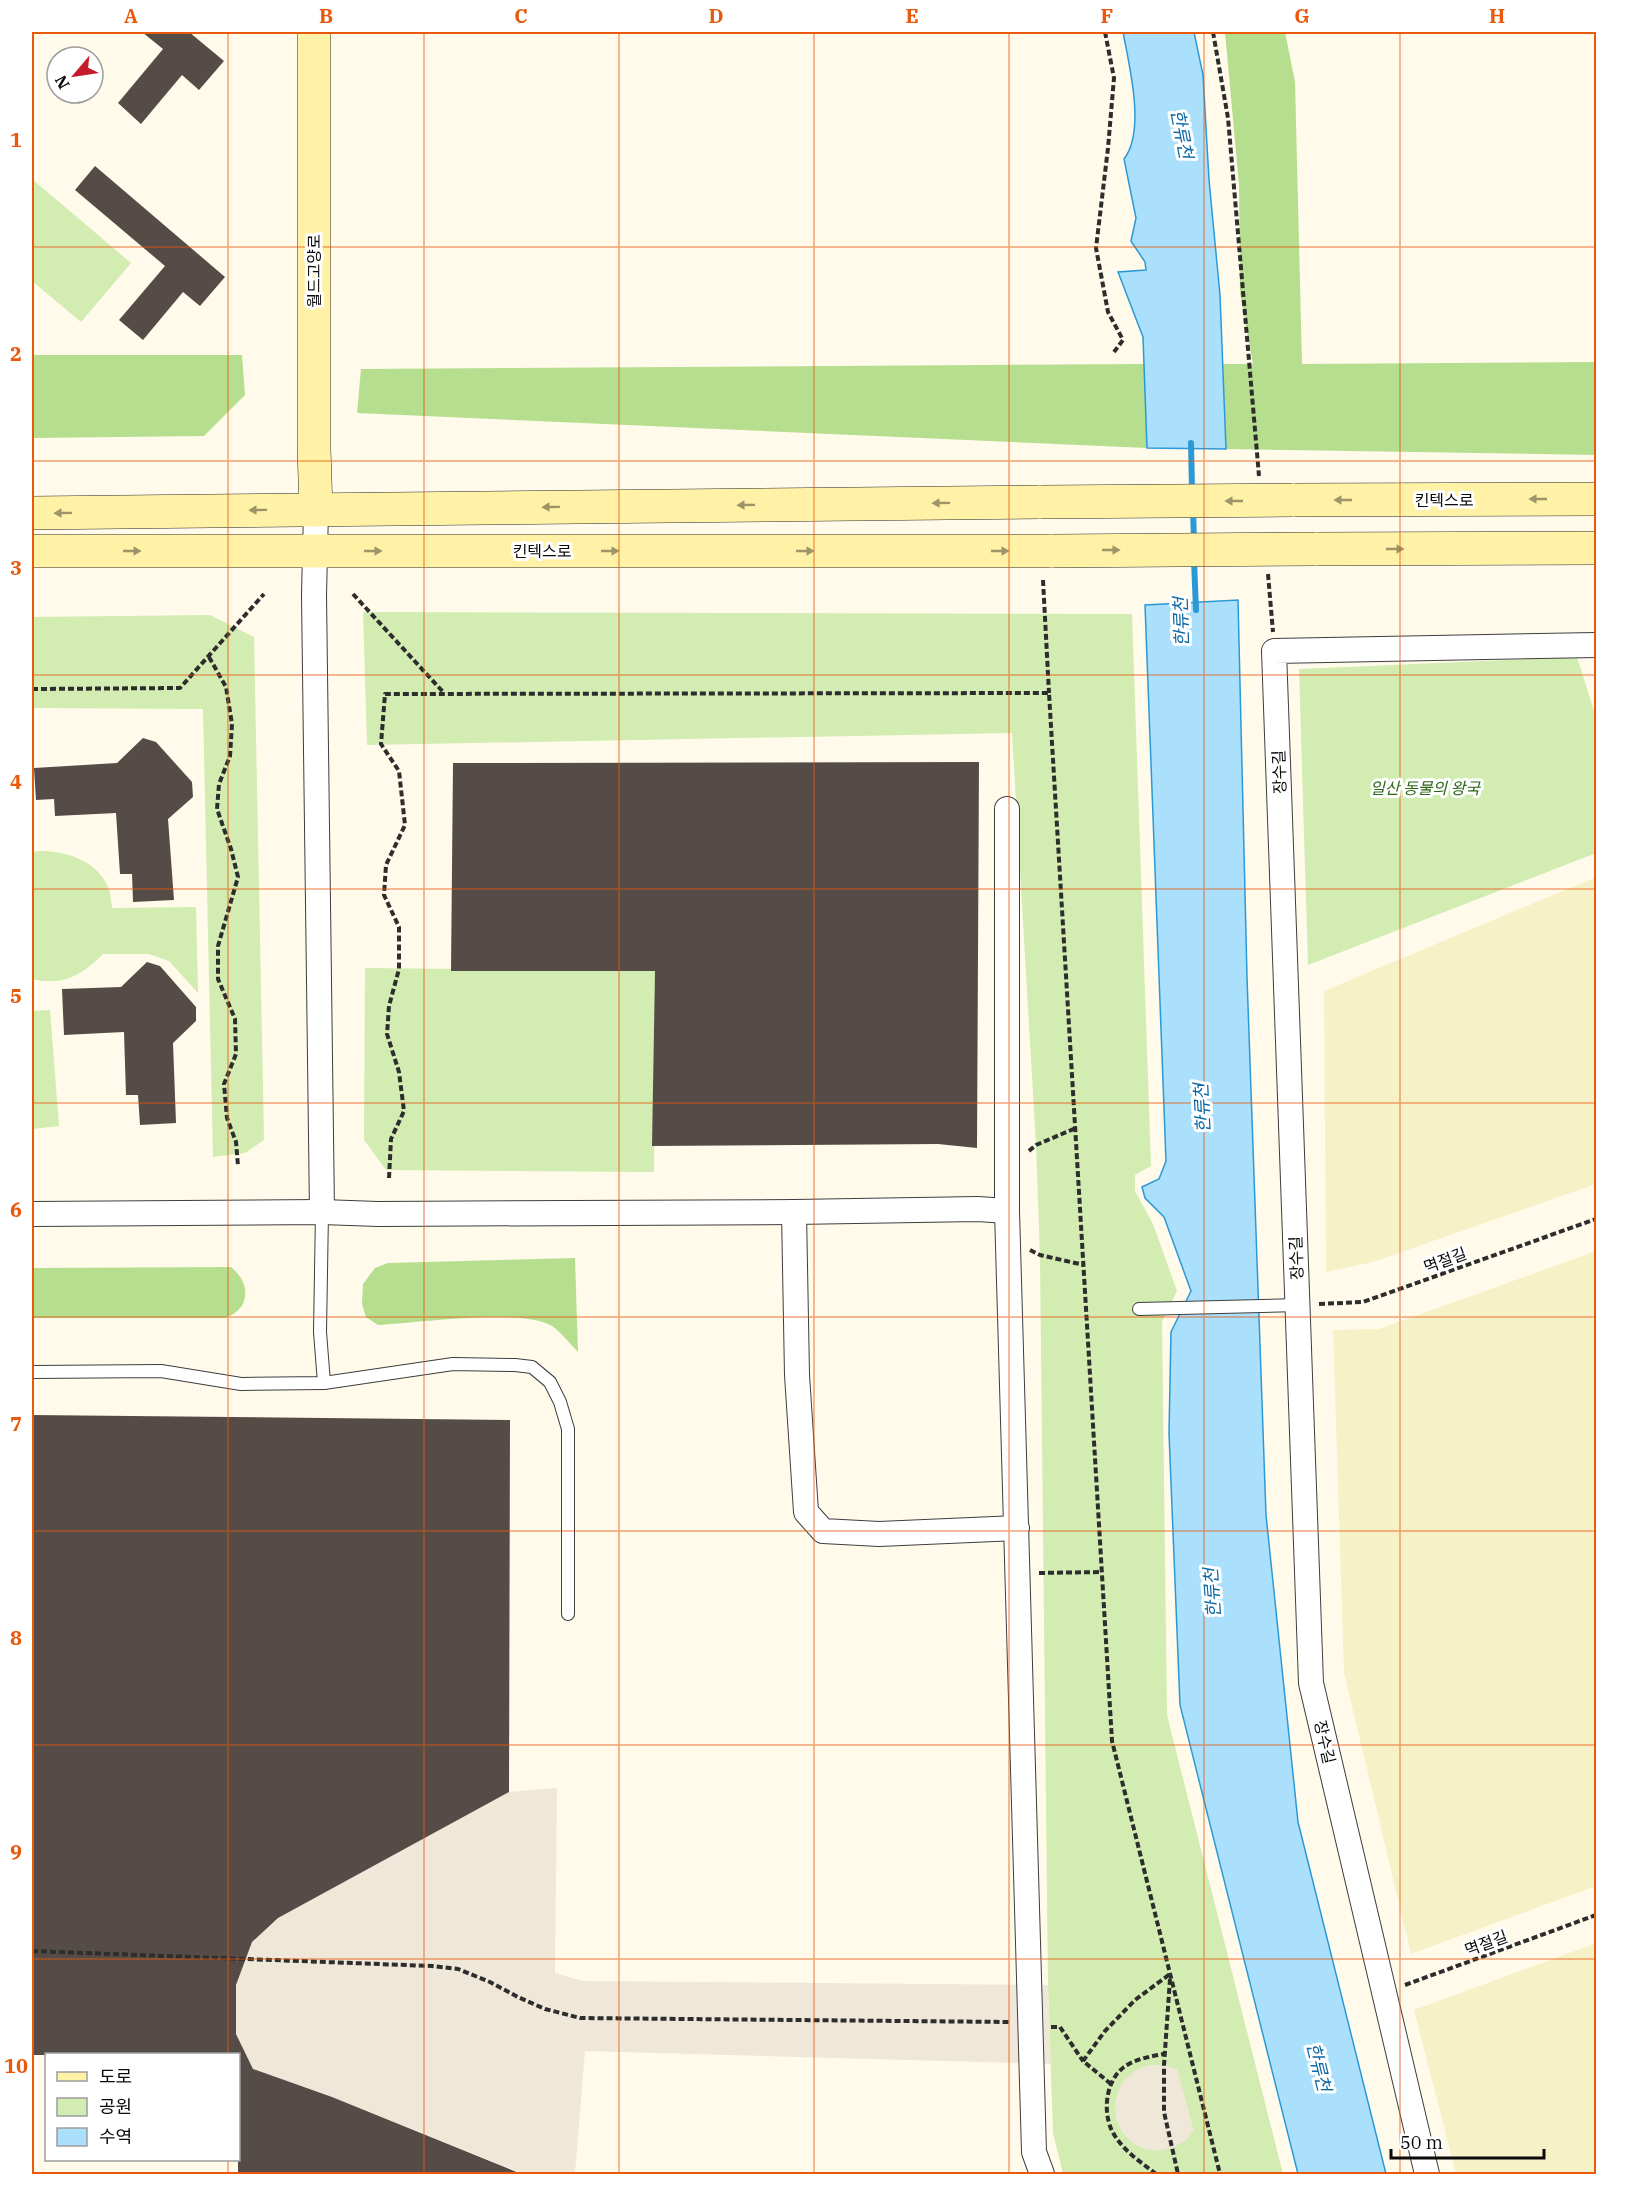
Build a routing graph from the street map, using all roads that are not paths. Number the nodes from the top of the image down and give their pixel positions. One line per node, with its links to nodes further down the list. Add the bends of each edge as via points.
1 (314, 32): 3 (main road, 월드고양로)
2 (1596, 499): 3 (main road, 킨텍스로, one-way to 3, bridge)
3 (316, 510): 4 (main road, one-way to 4); 7 (street)
4 (32, 513)
5 (1596, 548): 7 (main road, 킨텍스로, one-way to 5, bridge, via 1048,565 1315,549)
6 (32, 551): 7 (main road, 킨텍스로, one-way to 7)
7 (314, 551): 11 (street)
8 (1596, 645): 14 (street, 장수길, via 1274,651)
9 (1007, 810): 10 (street)
10 (1007, 1211): 12 (street); 18 (street)
11 (322, 1212): 12 (street); 13 (street); 17 (lane, via 320,1332)
12 (794, 1212): 18 (street, via 797,1375 806,1512 823,1531 879,1534)
13 (32, 1214)
14 (1298, 1305): 15 (lane); 21 (street, 장수길, via 1311,1683)
15 (1139, 1309)
16 (32, 1372): 17 (lane, via 161,1371 242,1384)
17 (324, 1383): 19 (lane, via 453,1364 532,1368 550,1382 568,1430)
18 (1017, 1528): 20 (street, via 1034,2152)
19 (568, 1614)
20 (1042, 2175)
21 (1427, 2175)

